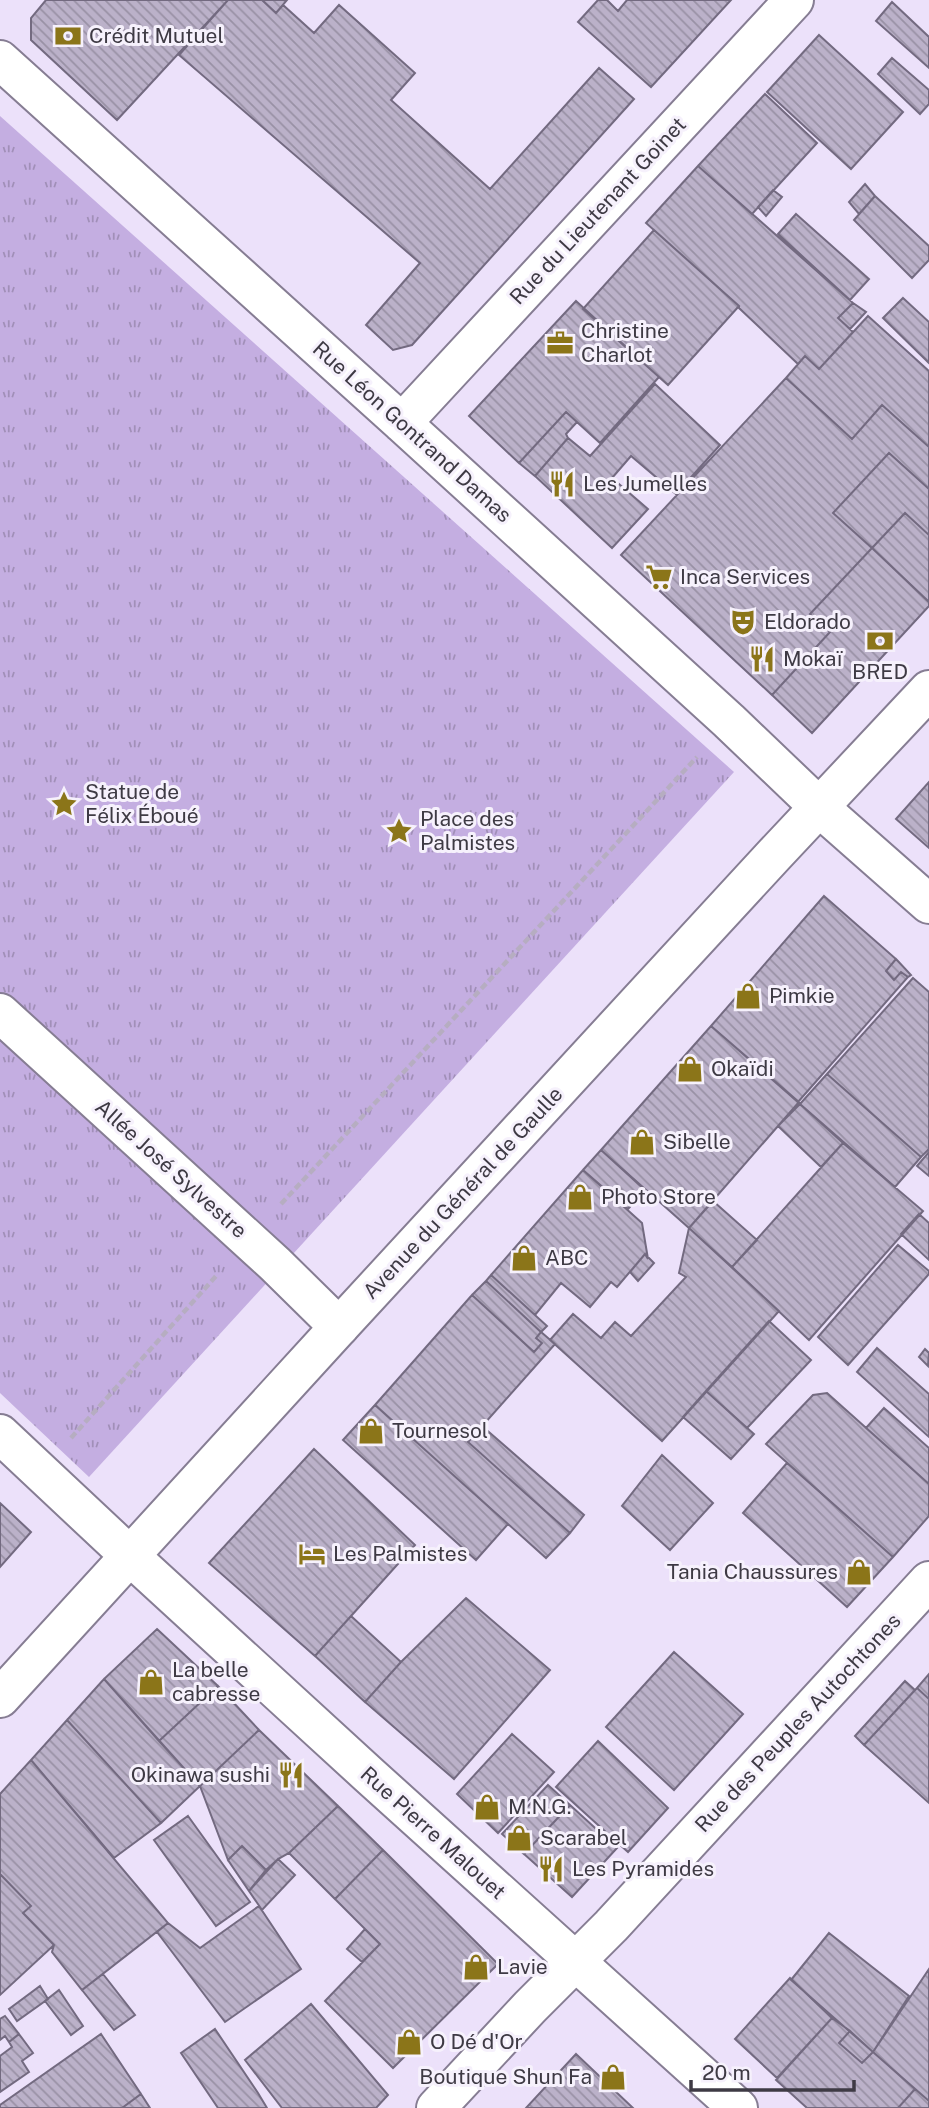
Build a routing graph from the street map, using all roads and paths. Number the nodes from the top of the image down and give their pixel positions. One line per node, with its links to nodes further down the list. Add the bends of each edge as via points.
1 (794, 0): 3 (street, Rue du Lieutenant Goinet)
2 (0, 60): 3 (street, Rue Léon Gontrand Damas)
3 (402, 423): 6 (street, Rue Léon Gontrand Damas)
4 (929, 690): 6 (street, Avenue du Général de Gaulle)
5 (702, 751): 9 (path)
6 (820, 808): 7 (street, Rue Léon Gontrand Damas); 11 (street, Avenue du Général de Gaulle)
7 (929, 904)
8 (0, 1013): 11 (street, Allée José Sylvestre)
9 (274, 1212)
10 (225, 1266): 13 (path)
11 (339, 1327): 14 (street, Avenue du Général de Gaulle)
12 (0, 1434): 14 (street, Rue Pierre Malouet)
13 (68, 1441)
14 (130, 1556): 16 (street, Avenue du Général de Gaulle); 17 (street, Rue Pierre Malouet)
15 (929, 1580): 17 (street, Rue des Peuples Autochtones)
16 (0, 1698)
17 (576, 1961): 18 (street, Rue des Peuples Autochtones); 19 (street, Rue Pierre Malouet)
18 (436, 2108)
19 (738, 2108)

